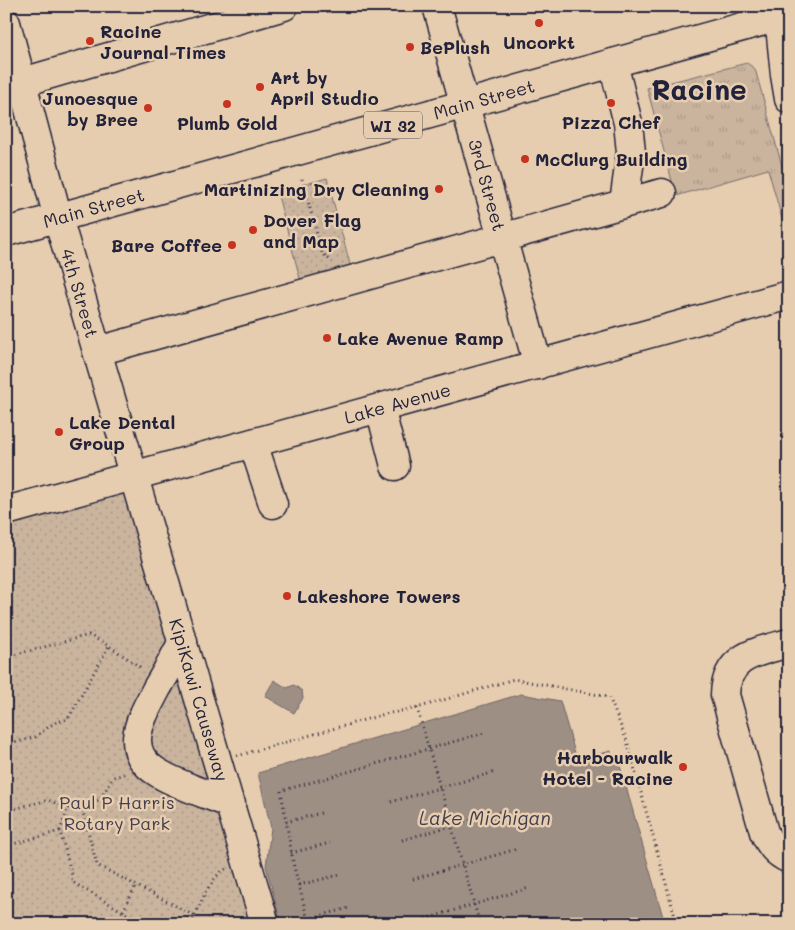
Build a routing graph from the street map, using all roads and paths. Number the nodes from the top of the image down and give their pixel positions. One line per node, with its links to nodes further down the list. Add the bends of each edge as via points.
1 (284, 6): 6 (street)
2 (437, 6): 8 (street, 3rd Street)
3 (784, 19): 5 (street, Main Street / WI 32); 7 (street, via 784,75)
4 (6, 23): 6 (street, 4th Street)
5 (614, 63): 8 (street, Main Street / WI 32); 11 (street, via 631,152)
6 (14, 85): 12 (street, 4th Street)
7 (789, 99)
8 (465, 105): 12 (street, Main Street / WI 32); 14 (street, 3rd Street)
9 (302, 179): 15 (path, via 322,253)
10 (662, 192): 11 (street)
11 (624, 203): 14 (street)
12 (58, 218): 13 (street, Main Street / WI 32); 17 (street, 4th Street)
13 (6, 232)
14 (502, 237): 15 (street); 18 (street, 3rd Street)
15 (351, 279): 17 (street)
16 (789, 294): 18 (street, Lake Avenue)
17 (98, 351): 22 (street, 4th Street)
18 (538, 365): 19 (street, Lake Avenue)
19 (380, 408): 20 (street, Lake Avenue); 21 (street)
20 (253, 443): 22 (street, Lake Avenue); 23 (street)
21 (396, 466)
22 (135, 475): 24 (street, Lake Avenue); 25 (street, KipiKawi Causeway)
23 (273, 504)
24 (6, 511)
25 (183, 641): 39 (street, KipiKawi Causeway); 39 (street, via 144,713 136,744 145,762 160,774)
26 (789, 642): 53 (street, via 751,653 739,661 730,672 725,695 764,832 770,845)
27 (109, 646): 28 (path, via 89,635); 29 (path); 32 (path, via 68,719 54,723 35,737)
28 (6, 657)
29 (148, 671)
30 (417, 708): 33 (path); 34 (path); 72 (path, via 514,679 609,697 627,741)
31 (484, 733): 33 (path)
32 (6, 745)
33 (428, 749): 37 (path); 45 (path, via 281,791)
34 (237, 756)
35 (495, 772): 37 (path)
36 (132, 773): 40 (path, via 113,777 100,800)
37 (440, 788): 38 (path); 46 (path)
38 (391, 802)
39 (231, 804): 69 (street, KipiKawi Causeway)
40 (81, 805): 41 (path); 59 (path, via 97,865)
41 (68, 808): 43 (path, via 48,800); 47 (path)
42 (506, 810): 46 (path)
43 (6, 812)
44 (321, 813): 45 (path)
45 (286, 822): 52 (path)
46 (450, 826): 48 (path); 54 (path)
47 (60, 831): 50 (path); 63 (path, via 74,883)
48 (402, 840)
49 (330, 842): 52 (path)
50 (6, 846)
51 (517, 849): 54 (path)
52 (291, 853): 58 (path)
53 (789, 859)
54 (462, 865): 57 (path); 61 (path)
55 (232, 867): 64 (path, via 223,870 213,880)
56 (339, 875): 58 (path)
57 (413, 879)
58 (298, 885): 65 (path)
59 (136, 886): 63 (path); 64 (path)
60 (529, 888): 61 (path)
61 (474, 905): 66 (path); 71 (path)
62 (349, 908): 65 (path)
63 (123, 911): 67 (path)
64 (195, 916): 68 (path)
65 (308, 919): 70 (path)
66 (425, 919)
67 (144, 924)
68 (191, 924)
69 (265, 924)
70 (309, 924)
71 (480, 924)
72 (677, 924)

